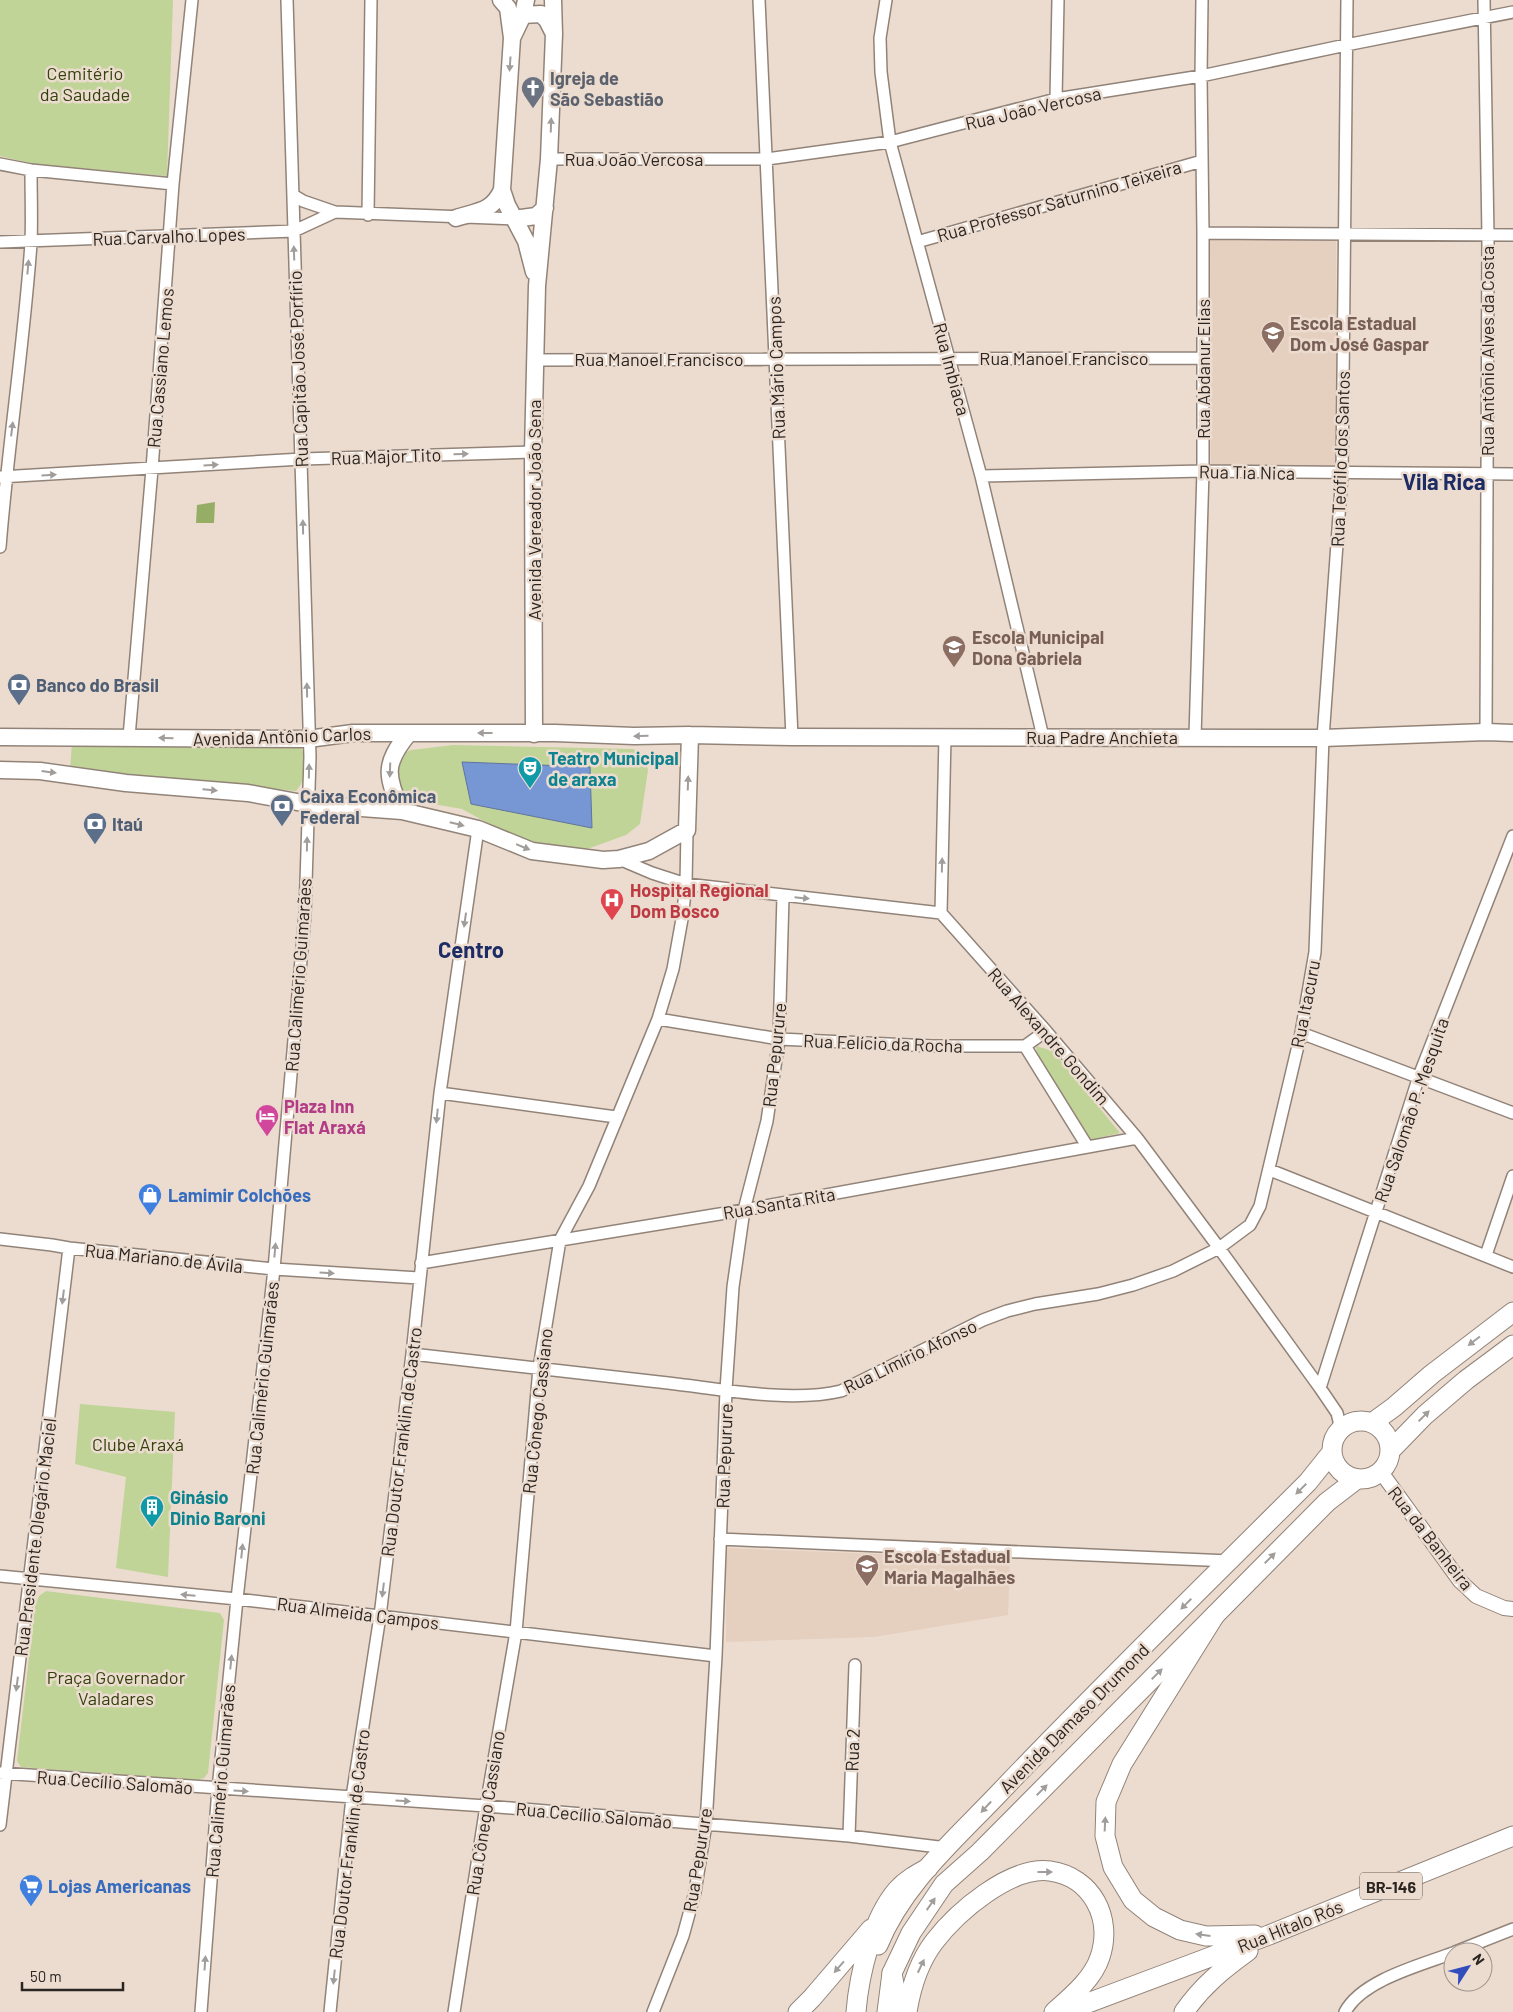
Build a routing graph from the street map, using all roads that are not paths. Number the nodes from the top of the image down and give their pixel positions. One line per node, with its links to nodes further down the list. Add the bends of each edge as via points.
1 (192, 0): 26 (street, Rua Cassiano Lemos)
2 (287, 0): 28 (street, Rua Capitão José Porfírio)
3 (371, 0): 31 (street)
4 (501, 0): 16 (main road, via 508,8)
5 (553, 0): 15 (main road, Avenida Vereador João Sena)
6 (759, 0): 22 (street, Rua Mário Campos)
7 (886, 0): 20 (street, Rua Imbiaca, via 880,38)
8 (1058, 0): 19 (street)
9 (1202, 0): 18 (street, Rua Abdanur Elias)
10 (1346, 0): 17 (street, Rua Teófilo dos Santos)
11 (1484, 0): 14 (street, Rua Antônio Alves da Costa)
12 (524, 7): 15 (main road, via 548,20); 16 (main road, Avenida Vereador João Sena)
13 (1513, 12): 14 (street, Rua João Vercosa)
14 (1484, 18): 17 (street, Rua João Vercosa); 38 (street, Rua Antônio Alves da Costa)
15 (554, 34): 21 (main road, Avenida Vereador João Sena, one-way to 15)
16 (512, 38): 27 (main road, Avenida Vereador João Sena, one-way to 27)
17 (1346, 45): 18 (street, Rua João Vercosa); 36 (street, Rua Teófilo dos Santos)
18 (1200, 76): 19 (street, Rua João Vercosa); 23 (street, Rua Abdanur Elias)
19 (1056, 99): 20 (street, Rua João Vercosa)
20 (890, 142): 22 (street, Rua João Vercosa); 42 (street, Rua Imbiaca)
21 (549, 159): 22 (street, Rua João Vercosa); 29 (main road, Avenida Vereador João Sena)
22 (767, 159): 44 (street, Rua Mário Campos)
23 (1202, 161): 35 (street, Rua Abdanur Elias); 42 (street, Rua Professor Saturnino Teixeira)
24 (0, 164): 25 (street)
25 (30, 170): 26 (street); 40 (street)
26 (174, 184): 37 (street, Rua Cassiano Lemos)
27 (502, 190): 32 (main road, via 497,201 488,208); 33 (main road, Avenida Vereador João Sena)
28 (293, 195): 30 (street, Rua Carvalho Lopes); 34 (street, Rua Capitão José Porfírio)
29 (545, 208): 33 (main road, via 536,216); 43 (main road, Avenida Vereador João Sena)
30 (335, 212): 31 (street, Rua Carvalho Lopes); 34 (street, Rua Carvalho Lopes)
31 (368, 215): 32 (street, Rua Carvalho Lopes)
32 (456, 218): 33 (street, Rua Carvalho Lopes)
33 (514, 219): 43 (main road, Avenida Vereador João Sena, via 526,241)
34 (294, 230): 37 (street, Rua Carvalho Lopes); 49 (street, Rua Capitão José Porfírio, one-way to 34)
35 (1204, 233): 36 (street); 46 (street, Rua Abdanur Elias)
36 (1345, 233): 38 (street); 52 (street, Rua Teófilo dos Santos)
37 (171, 236): 40 (street, Rua Carvalho Lopes); 50 (street, Rua Cassiano Lemos)
38 (1488, 236): 39 (street); 54 (street, Rua Antônio Alves da Costa)
39 (1513, 236)
40 (31, 241): 41 (street, Rua Carvalho Lopes); 56 (street, one-way to 40, via 18,382)
41 (0, 242)
42 (916, 242): 45 (street, Rua Imbiaca)
43 (537, 286): 47 (main road, Avenida Vereador João Sena)
44 (775, 358): 45 (street, Rua Manoel Francisco); 47 (street, Rua Manoel Francisco); 65 (street, Rua Mário Campos)
45 (949, 358): 46 (street, Rua Manoel Francisco); 55 (street, Rua Imbiaca)
46 (1202, 358): 51 (street, Rua Abdanur Elias)
47 (536, 360): 48 (main road, Avenida Vereador João Sena)
48 (533, 452): 49 (street, Rua Major Tito, one-way to 48); 60 (main road, Avenida Vereador João Sena)
49 (302, 459): 50 (street, Rua Major Tito, one-way to 49); 69 (street, Rua Capitão José Porfírio, one-way to 49)
50 (152, 469): 56 (street, Rua Major Tito, one-way to 50); 64 (street, Rua Cassiano Lemos)
51 (1203, 471): 52 (street, Rua Tia Nica); 55 (street, Rua Tia Nica); 68 (street, Rua Abdanur Elias)
52 (1342, 474): 54 (street, Rua Tia Nica); 70 (street, Rua Teófilo dos Santos)
53 (1513, 474): 54 (street, Rua Tia Nica)
54 (1486, 475): 58 (street, Rua Antônio Alves da Costa)
55 (981, 476): 67 (street, Rua Imbiaca)
56 (3, 477): 57 (street)
57 (0, 547)
58 (1486, 732): 61 (main road, Rua Padre Anchieta); 70 (main road, Rua Padre Anchieta)
59 (409, 733): 60 (main road, Avenida Antônio Carlos, one-way to 59); 69 (main road, Avenida Antônio Carlos, via 353,733); 73 (main road, one-way to 73, via 390,762 391,787)
60 (534, 734): 62 (main road, Rua Padre Anchieta, one-way to 60)
61 (1513, 734)
62 (690, 735): 65 (main road, Rua Padre Anchieta); 75 (main road, one-way to 62)
63 (0, 737): 64 (main road, Avenida Antônio Carlos)
64 (129, 737): 69 (main road, Avenida Antônio Carlos, one-way to 64)
65 (792, 737): 66 (main road, Rua Padre Anchieta)
66 (945, 737): 67 (main road, Rua Padre Anchieta); 80 (street, one-way to 66)
67 (1043, 737): 68 (main road, Rua Padre Anchieta)
68 (1195, 737): 70 (main road, Rua Padre Anchieta)
69 (308, 738): 72 (street, Rua Capitão José Porfírio, one-way to 69)
70 (1323, 738): 83 (street, Rua Itacuru, via 1315,952)
71 (0, 770): 72 (main road, one-way to 72, via 40,771 126,783 248,793)
72 (308, 804): 73 (main road); 103 (street, Rua Calimério Guimarães, one-way to 72, via 305,914)
73 (402, 811): 74 (main road, one-way to 74)
74 (478, 829): 77 (main road, one-way to 77, via 532,851); 87 (street, Rua Doutor Franklin de Castro, one-way to 87)
75 (687, 830): 77 (main road, via 649,851); 78 (street, Rua Cônego Cassiano)
76 (1513, 836): 86 (street, Rua Salomão P. Mesquita)
77 (619, 859): 78 (street, via 652,874)
78 (686, 884): 79 (street); 81 (street, Rua Cônego Cassiano, via 673,969)
79 (783, 896): 80 (street, one-way to 80); 84 (street, Rua Pepurure)
80 (941, 914): 82 (street, Rua Alexandre Gondim)
81 (658, 1019): 84 (street, Rua Felício da Rocha); 89 (street, Rua Cônego Cassiano)
82 (1046, 1032): 85 (street); 90 (street, Rua Alexandre Gondim)
83 (1301, 1033): 86 (street); 92 (street, Rua Itacuru)
84 (779, 1039): 85 (street, Rua Felício da Rocha, via 932,1046); 94 (street, Rua Pepurure, via 767,1122)
85 (1025, 1046): 91 (street)
86 (1419, 1076): 88 (street); 95 (street, Rua Salomão P. Mesquita)
87 (440, 1093): 89 (street); 101 (street, Rua Doutor Franklin de Castro, one-way to 101)
88 (1513, 1113)
89 (616, 1117): 97 (street, Rua Cônego Cassiano, via 589,1186)
90 (1137, 1138): 91 (street, Rua Santa Rita); 99 (street, Rua Alexandre Gondim)
91 (1087, 1146): 94 (street, Rua Santa Rita)
92 (1270, 1170): 95 (street); 99 (street, Rua Itacuru, via 1260,1206 1250,1225)
93 (1513, 1176): 100 (street)
94 (744, 1210): 97 (street, Rua Santa Rita); 110 (street, Rua Pepurure, via 732,1287)
95 (1376, 1212): 100 (street); 109 (street, Rua Salomão P. Mesquita)
96 (0, 1239): 98 (street, Rua Mariano de Ávila)
97 (560, 1240): 101 (street, Rua Santa Rita); 108 (street, Rua Cônego Cassiano)
98 (69, 1248): 103 (street, Rua Mariano de Ávila); 120 (street, Rua Presidente Olegário Maciel, one-way to 120)
99 (1219, 1248): 109 (street, Rua Alexandre Gondim); 110 (street, Rua Limírio Afonso, via 1173,1271 1133,1285 1026,1306 983,1320 841,1391 798,1397)
100 (1486, 1255): 102 (street)
101 (421, 1263): 104 (street, Rua Doutor Franklin de Castro)
102 (1513, 1267)
103 (274, 1269): 104 (street, Rua Mariano de Ávila, one-way to 104); 121 (street, Rua Calimério Guimarães, one-way to 103)
104 (419, 1278): 107 (street, Rua Doutor Franklin de Castro)
105 (1513, 1312): 111 (main road, one-way to 111)
106 (1513, 1345): 113 (main road, one-way to 106, via 1425,1415)
107 (412, 1354): 108 (street, Rua Limírio Afonso); 123 (street, Rua Doutor Franklin de Castro, one-way to 123)
108 (539, 1368): 110 (street, Rua Limírio Afonso); 125 (street, Rua Cônego Cassiano)
109 (1320, 1388): 112 (street, Rua Alexandre Gondim, via 1337,1413)
110 (726, 1390): 117 (street, Rua Pepurure)
111 (1372, 1423): 112 (main road, via 1356,1421); 113 (main road, via 1388,1437)
112 (1341, 1429): 114 (main road)
113 (1390, 1451): 115 (main road)
114 (1332, 1452): 116 (main road, via 1338,1467); 118 (main road, Avenida Damaso Drumond, one-way to 118, via 1308,1482)
115 (1381, 1472): 116 (main road); 122 (street, Rua da Banheira, via 1460,1581 1476,1596)
116 (1357, 1479): 124 (main road, Avenida Damaso Drumond, one-way to 116, via 1327,1502)
117 (720, 1539): 118 (street); 126 (street, Rua Pepurure)
118 (1229, 1562): 136 (main road, Avenida Damaso Drumond, one-way to 136, via 1036,1754)
119 (0, 1576): 120 (street, Rua Almeida Campos)
120 (30, 1580): 121 (street, Rua Almeida Campos, one-way to 120); 128 (street, Rua Presidente Olegário Maciel, one-way to 128)
121 (237, 1599): 123 (street, Rua Almeida Campos); 129 (street, Rua Calimério Guimarães, one-way to 121)
122 (1513, 1609)
123 (380, 1616): 125 (street, Rua Almeida Campos); 130 (street, Rua Doutor Franklin de Castro)
124 (1215, 1616): 140 (main road, one-way to 124, via 1206,1936 1180,1930 1154,1917 1133,1900 1113,1867 1105,1836 1106,1802 1122,1764); 143 (main road, Avenida Damaso Drumond, one-way to 124, via 911,1933 944,1884 980,1852)
125 (516, 1632): 126 (street, Rua Almeida Campos); 131 (street, Rua Cônego Cassiano)
126 (716, 1656): 132 (street, Rua Pepurure)
127 (855, 1665): 134 (street, Rua 2)
128 (3, 1774): 129 (street, Rua Cecílio Salomão); 133 (street, Rua Presidente Olegário Maciel)
129 (218, 1789): 130 (street, Rua Cecílio Salomão, one-way to 130); 144 (street, Rua Calimério Guimarães, one-way to 129)
130 (352, 1797): 131 (street, Rua Cecílio Salomão, one-way to 131); 145 (street, Rua Doutor Franklin de Castro, one-way to 145)
131 (486, 1806): 132 (street, Rua Cecílio Salomão); 146 (street, Rua Cônego Cassiano)
132 (706, 1824): 134 (street, Rua Cecílio Salomão); 147 (street, Rua Pepurure, via 695,1892 683,1936)
133 (0, 1825)
134 (850, 1836): 136 (street, Rua Cecílio Salomão)
135 (1513, 1836): 140 (main road, Rua Hítalo Rós / BR-146)
136 (947, 1848): 137 (main road, Avenida Damaso Drumond)
137 (928, 1868): 138 (main road, via 898,1889); 150 (main road, Avenida Damaso Drumond, via 910,1887 877,1946 869,1978)
138 (882, 1916): 148 (main road, one-way to 148); 149 (main road, via 862,1972)
139 (1513, 1930): 141 (street)
140 (1269, 1935): 155 (main road, Rua Hítalo Rós / BR-146); 156 (main road, via 1220,1970)
141 (1481, 1942)
142 (1443, 1957): 157 (street, via 1381,1982 1354,2000)
143 (892, 1973): 151 (main road, Avenida Damaso Drumond); 152 (main road)
144 (201, 2012)
145 (330, 2012)
146 (454, 2012)
147 (653, 2012)
148 (798, 2012)
149 (856, 2012)
150 (866, 2012)
151 (886, 2012)
152 (899, 2012)
153 (907, 2012): 154 (main road, one-way to 154, via 910,1992 921,1964 934,1942 955,1920 1003,1882 1030,1872 1049,1871 1071,1876 1087,1888 1100,1908 1104,1935 1100,1958 1086,1981)
154 (1054, 2012)
155 (1064, 2012)
156 (1184, 2012)
157 (1345, 2012)

